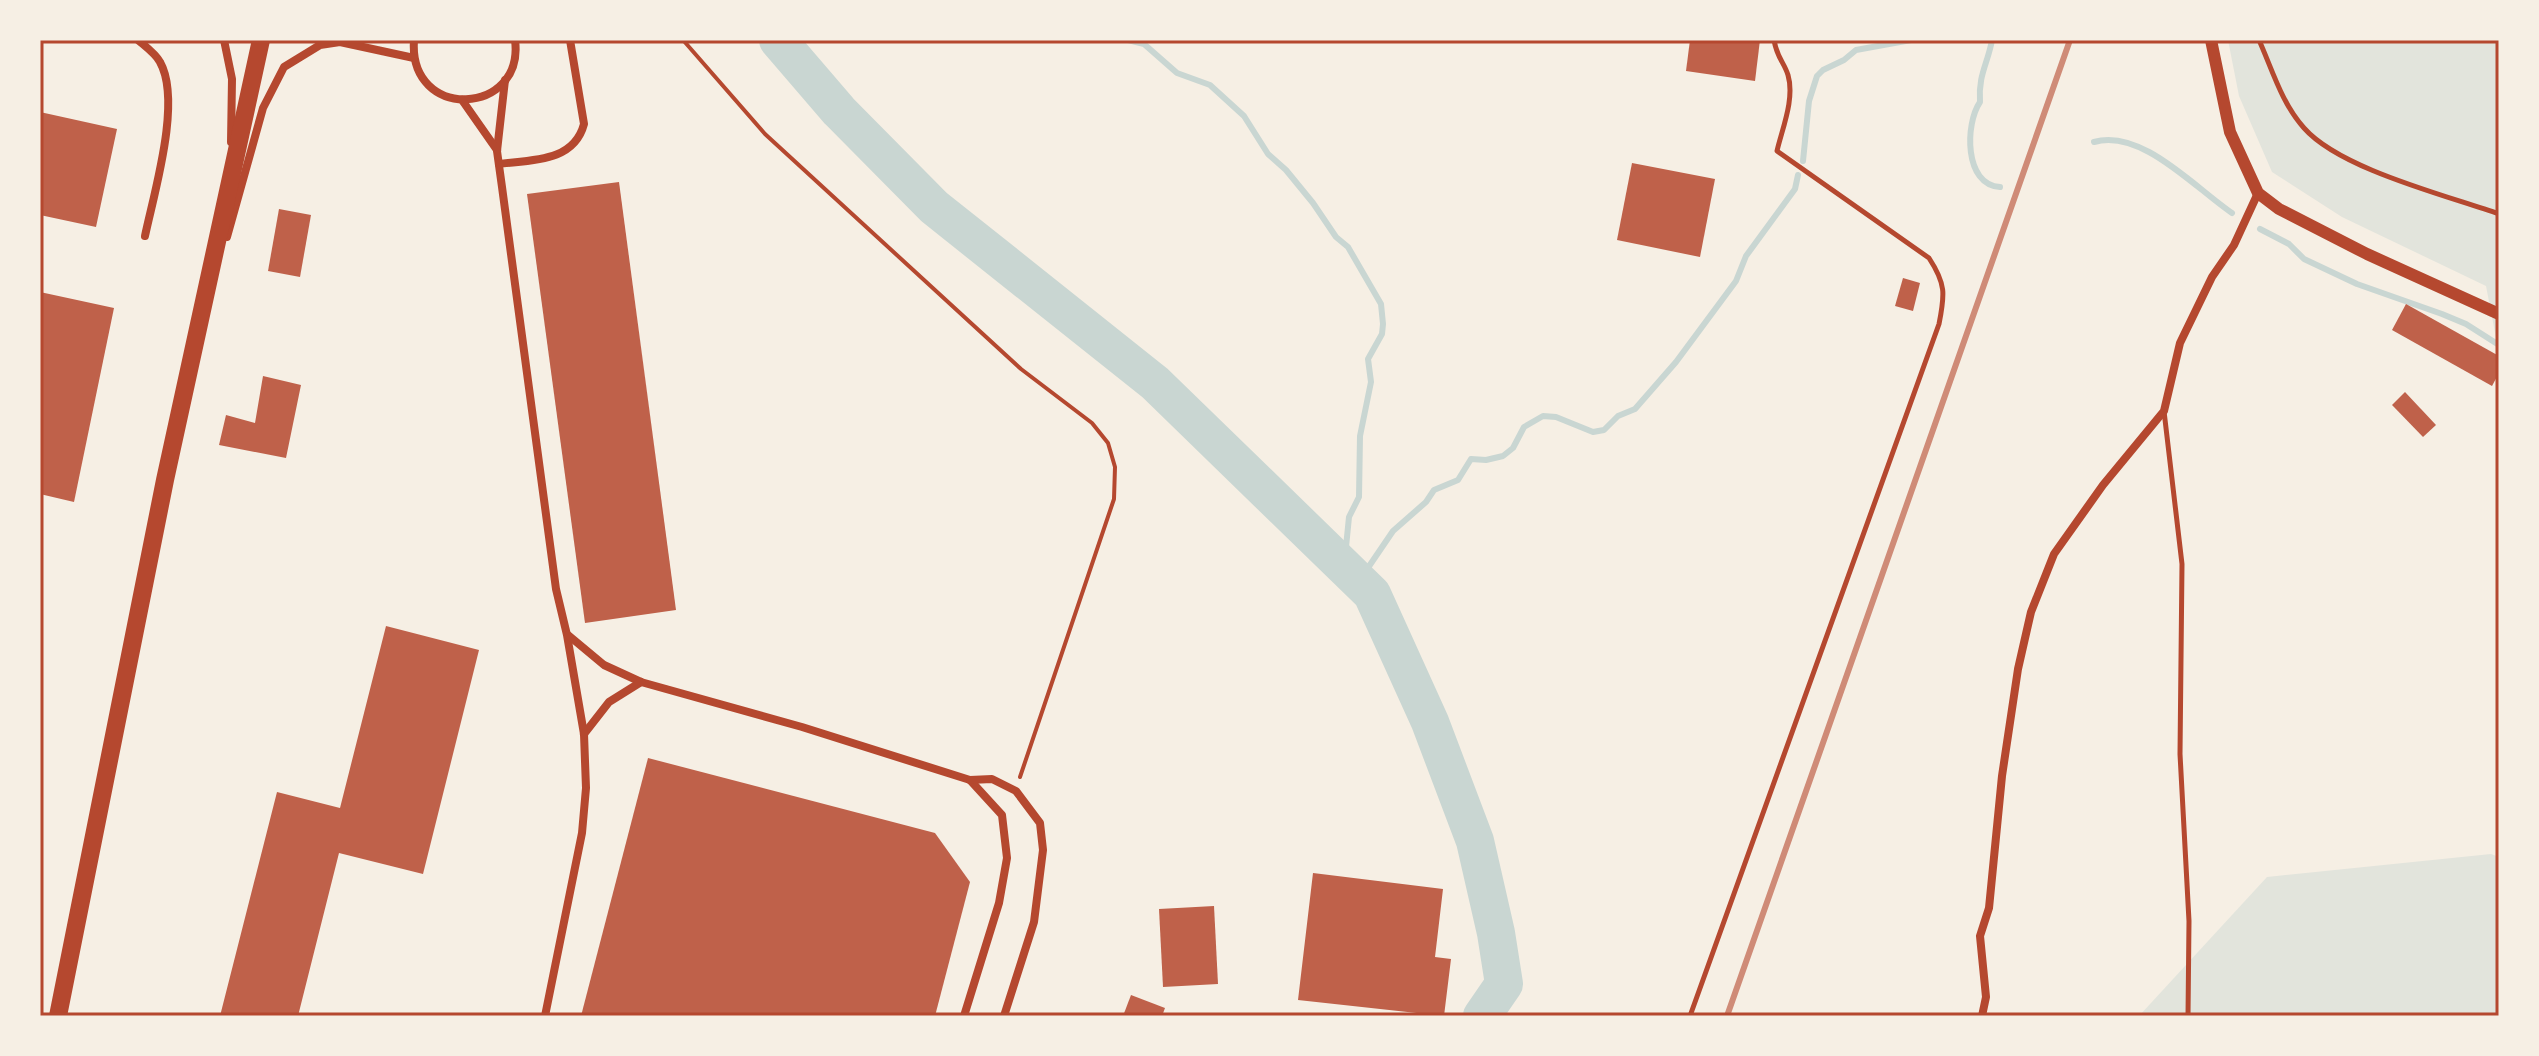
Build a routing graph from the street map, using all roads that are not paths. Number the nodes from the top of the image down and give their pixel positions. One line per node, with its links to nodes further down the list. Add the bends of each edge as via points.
1 (138, 40): 18 (street, via 160,60 169,88 165,145)
2 (224, 40): 15 (street, via 232,79)
3 (261, 40): 15 (highway)
4 (414, 40): 10 (street)
5 (515, 40): 11 (street, via 513,66)
6 (570, 40): 14 (street, via 584,124 581,135 563,153)
7 (1774, 40): 30 (lane, via 1790,90 1777,151 1929,258 1945,296)
8 (2211, 40): 16 (street, via 2230,132)
9 (2259, 40): 17 (lane, via 2293,115 2322,146)
10 (414, 58): 12 (street, via 431,88); 20 (street, via 340,42 320,45 284,67 263,108)
11 (505, 80): 12 (street, via 494,92); 13 (street)
12 (462, 100): 13 (street)
13 (497, 151): 14 (street)
14 (499, 164): 22 (street, via 556,589)
15 (231, 175): 20 (highway)
16 (2258, 193): 19 (street, via 2367,254); 21 (street, via 2180,343)
17 (2499, 214)
18 (145, 236)
19 (2499, 314)
20 (190, 368): 26 (highway)
21 (2164, 411): 31 (street, via 2054,554 2031,612 2002,776 1989,908 1980,936 1986,997); 32 (lane, via 2182,564 2180,754)
22 (567, 635): 23 (street, via 604,665); 24 (street)
23 (641, 682): 24 (street, via 609,702); 25 (street)
24 (584, 734): 27 (street, via 582,833)
25 (970, 780): 28 (street, via 1002,815 1007,858 999,903); 29 (street, via 992,779 1016,791 1040,823 1043,850 1034,922)
26 (58, 1016)
27 (545, 1016)
28 (964, 1016)
29 (1004, 1016)
30 (1690, 1016)
31 (1982, 1016)
32 (2188, 1016)

